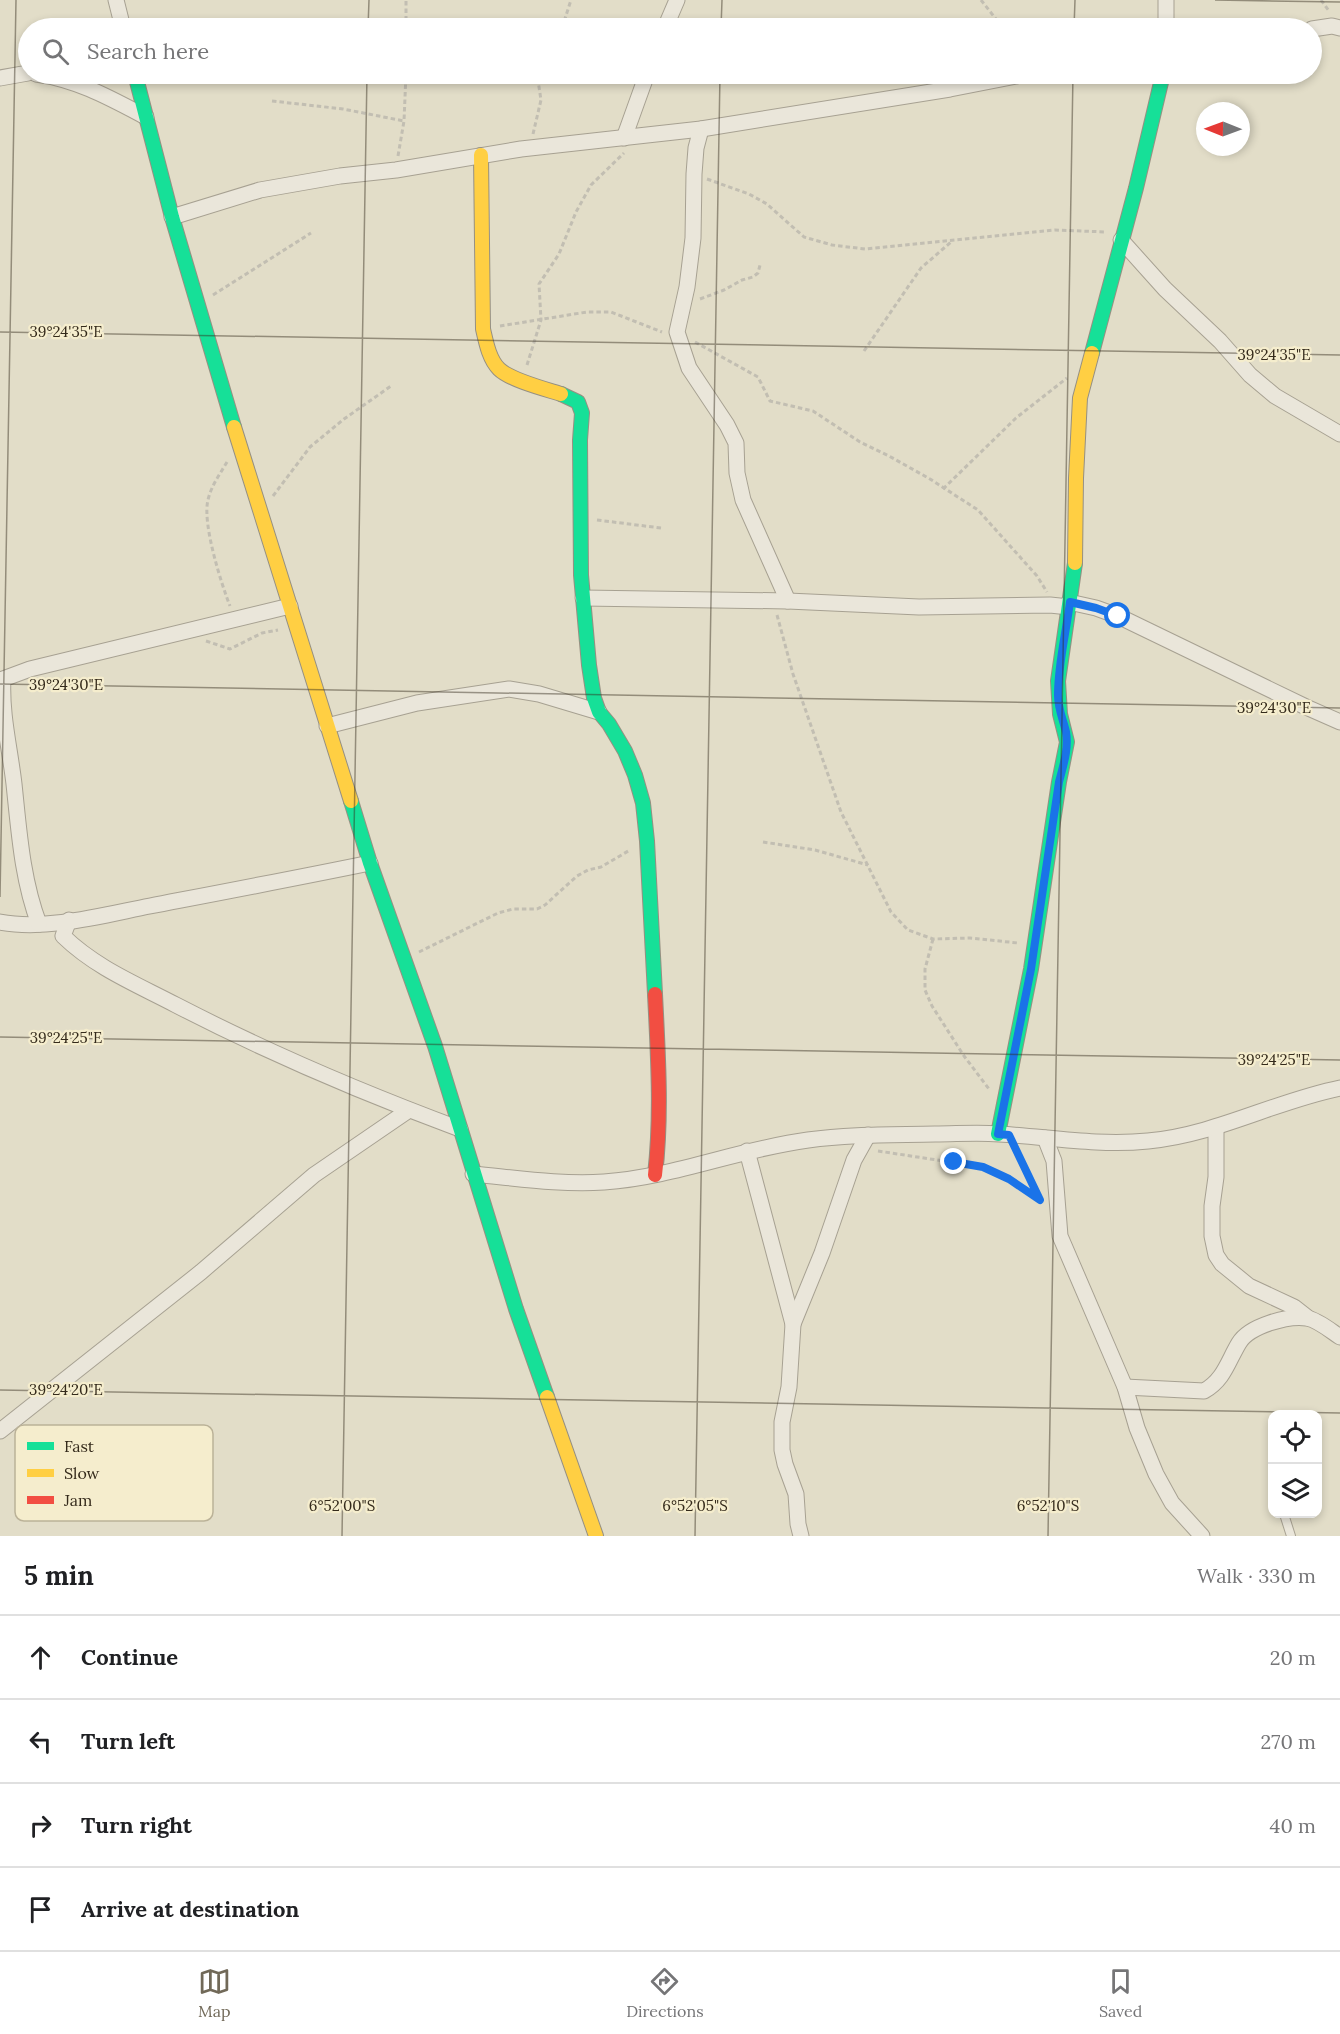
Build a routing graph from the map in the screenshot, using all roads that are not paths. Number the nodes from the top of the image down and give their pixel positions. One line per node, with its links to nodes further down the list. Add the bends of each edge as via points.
1 (116, 0): 4 (street)
2 (677, 0): 5 (street)
3 (1166, 0): 6 (street)
4 (120, 18)
5 (669, 18)
6 (1166, 18)
7 (1322, 27): 8 (street)
8 (1340, 28)
9 (18, 75): 10 (street)
10 (0, 78)
11 (77, 84): 16 (street)
12 (138, 84): 16 (street)
13 (643, 84): 18 (street)
14 (972, 84): 17 (street)
15 (1161, 84): 21 (street)
16 (146, 117): 20 (street)
17 (701, 129): 18 (street); 24 (street, via 694,174 693,238 677,335 689,368 736,443 743,500)
18 (624, 138): 19 (street)
19 (481, 155): 20 (street, via 260,190); 23 (street, via 483,329 489,353 500,369 578,402 582,413)
20 (171, 217): 26 (street)
21 (1122, 237): 22 (street, via 1165,289 1250,375 1275,396); 25 (street, via 1080,398 1076,558)
22 (1340, 434)
23 (583, 598): 24 (street); 27 (street, via 589,665)
24 (781, 601): 25 (street, via 919,607)
25 (1069, 604): 28 (street, via 1118,616); 38 (street, via 1058,681 1067,742 1031,969 1003,1107)
26 (290, 606): 29 (street); 33 (street, via 30,669 3,679 18,830)
27 (599, 712): 29 (street, via 538,693 509,689 417,703); 43 (street, via 620,742 643,803 659,1079)
28 (1340, 722)
29 (327, 726): 30 (street)
30 (370, 863): 31 (street); 37 (street)
31 (69, 921): 33 (street); 35 (street, via 63,936 107,970 234,1035)
32 (0, 922): 33 (street)
33 (39, 924)
34 (1340, 1088): 36 (street)
35 (409, 1110): 37 (street); 48 (street, via 314,1175 201,1272)
36 (1216, 1127): 39 (street, via 1149,1141 1091,1143); 44 (street, via 1212,1206 1216,1255 1249,1286)
37 (460, 1129): 42 (street)
38 (1003, 1134): 39 (street); 40 (street)
39 (1045, 1138): 47 (street, via 1054,1161 1060,1236)
40 (866, 1139): 41 (street, via 808,1140); 45 (street, via 850,1169)
41 (747, 1151): 43 (street); 45 (street)
42 (473, 1174): 43 (street, via 564,1182 604,1182); 50 (street)
43 (655, 1175)
44 (1308, 1318): 46 (street); 47 (street, via 1289,1319 1246,1333 1226,1370 1204,1391)
45 (793, 1324): 51 (street, via 782,1450 796,1494)
46 (1340, 1337)
47 (1125, 1387): 52 (street, via 1156,1474 1172,1503)
48 (0, 1431)
49 (1285, 1518): 53 (lane)
50 (596, 1536)
51 (801, 1536)
52 (1202, 1536)
53 (1291, 1536)

